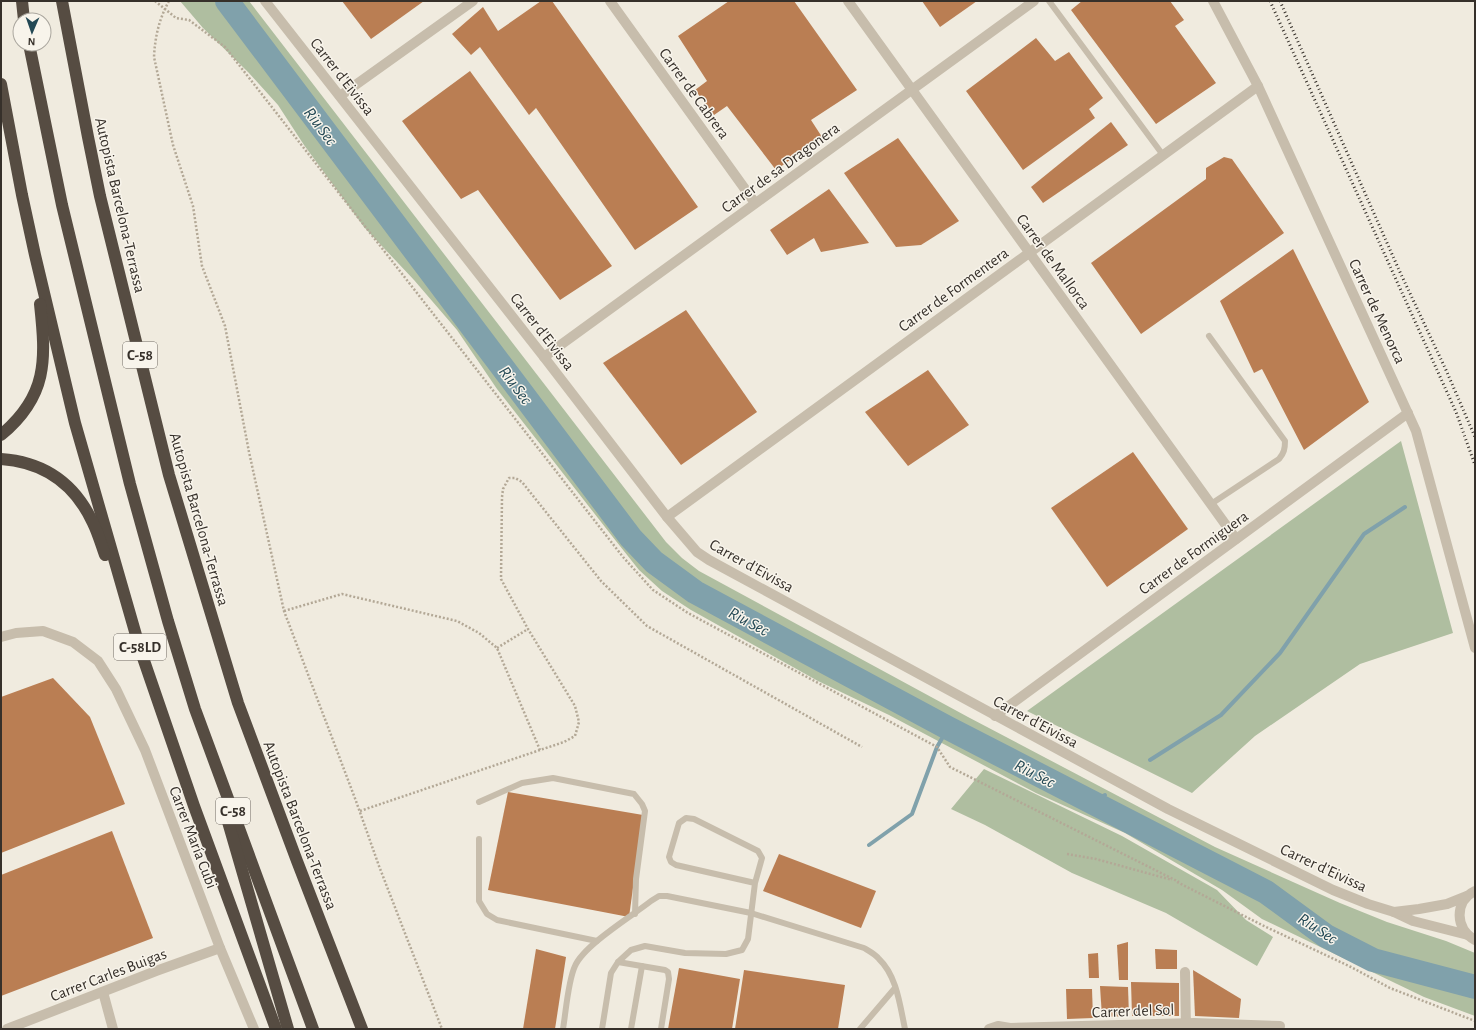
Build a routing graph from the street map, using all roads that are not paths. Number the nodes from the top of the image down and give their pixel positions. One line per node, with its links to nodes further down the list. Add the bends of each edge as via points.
1 (22, 1): 10 (highway)
2 (62, 1): 57 (highway, Autopista Barcelona-Terrassa / C-58, via 100,196 169,475 238,703)
3 (265, 1): 15 (street, Carrer d'Eivissa)
4 (472, 1): 15 (street)
5 (610, 1): 17 (street, Carrer de Cabrera)
6 (848, 1): 14 (street, Carrer de Mallorca)
7 (1034, 1): 14 (street, Carrer de sa Dragonera)
8 (1048, 1): 16 (lane)
9 (1212, 1): 13 (street, Carrer de Menorca)
10 (23, 12)
11 (31, 52): 31 (highway, C-58, via 62,205 130,484)
12 (1, 84): 19 (highway, C-58LD)
13 (1258, 86): 16 (street, Carrer de Formentera); 22 (street, Carrer de Menorca)
14 (912, 90): 17 (street, Carrer de sa Dragonera); 18 (street, Carrer de Mallorca)
15 (340, 96): 21 (street, Carrer d'Eivissa)
16 (1163, 155): 18 (street, Carrer de Formentera)
17 (755, 203): 21 (street, Carrer de sa Dragonera)
18 (1029, 252): 25 (street, Carrer de Mallorca); 26 (street, Carrer de Formentera)
19 (35, 255): 23 (highway, via 44,363 40,379 26,409 16,423); 30 (highway, C-58LD, via 75,423)
20 (1209, 336): 25 (lane, via 1285,441 1283,454 1279,459)
21 (544, 357): 26 (street, Carrer d'Eivissa)
22 (1408, 413): 27 (street, Carrer de Formiguera); 29 (street, Carrer de Menorca, via 1416,431)
23 (1, 435)
24 (1, 459): 30 (highway, via 41,468 62,481 79,499 94,523)
25 (1211, 504): 27 (street, Carrer de Mallorca)
26 (667, 517): 32 (street, Carrer d'Eivissa, via 697,552 709,560)
27 (1236, 539): 32 (street, Carrer de Formiguera)
28 (1, 637): 42 (street, Carrer María Cubi, via 43,631 73,642 98,661 116,689 145,750)
29 (1475, 648)
30 (140, 649): 54 (highway, C-58LD, via 196,814)
31 (195, 709): 55 (highway); 56 (highway, C-58)
32 (995, 716): 37 (street, Carrer d'Eivissa, via 1168,809 1333,890)
33 (479, 802): 39 (lane, via 522,783 554,778 634,794 645,811 636,879)
34 (479, 839): 41 (lane, via 479,901 487,914 497,920)
35 (755, 883): 35 (lane, via 762,858 758,851 694,819 686,818 679,823 669,856 671,862); 38 (lane)
36 (1471, 894): 37 (street, Carrer d'Eivissa, via 1447,904); 40 (street, via 1460,907 1459,920 1462,929)
37 (1394, 912): 40 (street, Carrer d'Eivissa, via 1413,921)
38 (751, 913): 39 (lane, via 659,896); 43 (lane, via 748,939 742,950 712,954 645,946 630,950); 46 (lane, via 864,948 879,958)
39 (635, 914): 41 (lane)
40 (1471, 937)
41 (596, 941): 58 (lane, via 579,957 574,966)
42 (220, 948): 47 (street, Carrer Carles Buigas); 53 (street, Carrer María Cubi)
43 (618, 962): 44 (lane); 59 (lane, via 611,973)
44 (642, 966): 60 (lane); 61 (lane, via 668,972)
45 (1185, 972): 48 (street)
46 (896, 988): 62 (lane); 63 (lane)
47 (103, 992): 51 (street, Carrer Carles Buigas); 52 (street)
48 (1186, 1026): 49 (street, Carrer del Sol); 50 (street, Carrer del Sol)
49 (1280, 1026)
50 (1010, 1028): 64 (street, Carrer del Sol, via 998,1026)
51 (7, 1029)
52 (113, 1029)
53 (254, 1029)
54 (276, 1029)
55 (288, 1029)
56 (313, 1029)
57 (362, 1029)
58 (563, 1029)
59 (602, 1029)
60 (631, 1029)
61 (661, 1029)
62 (860, 1029)
63 (905, 1029)
64 (988, 1029)

